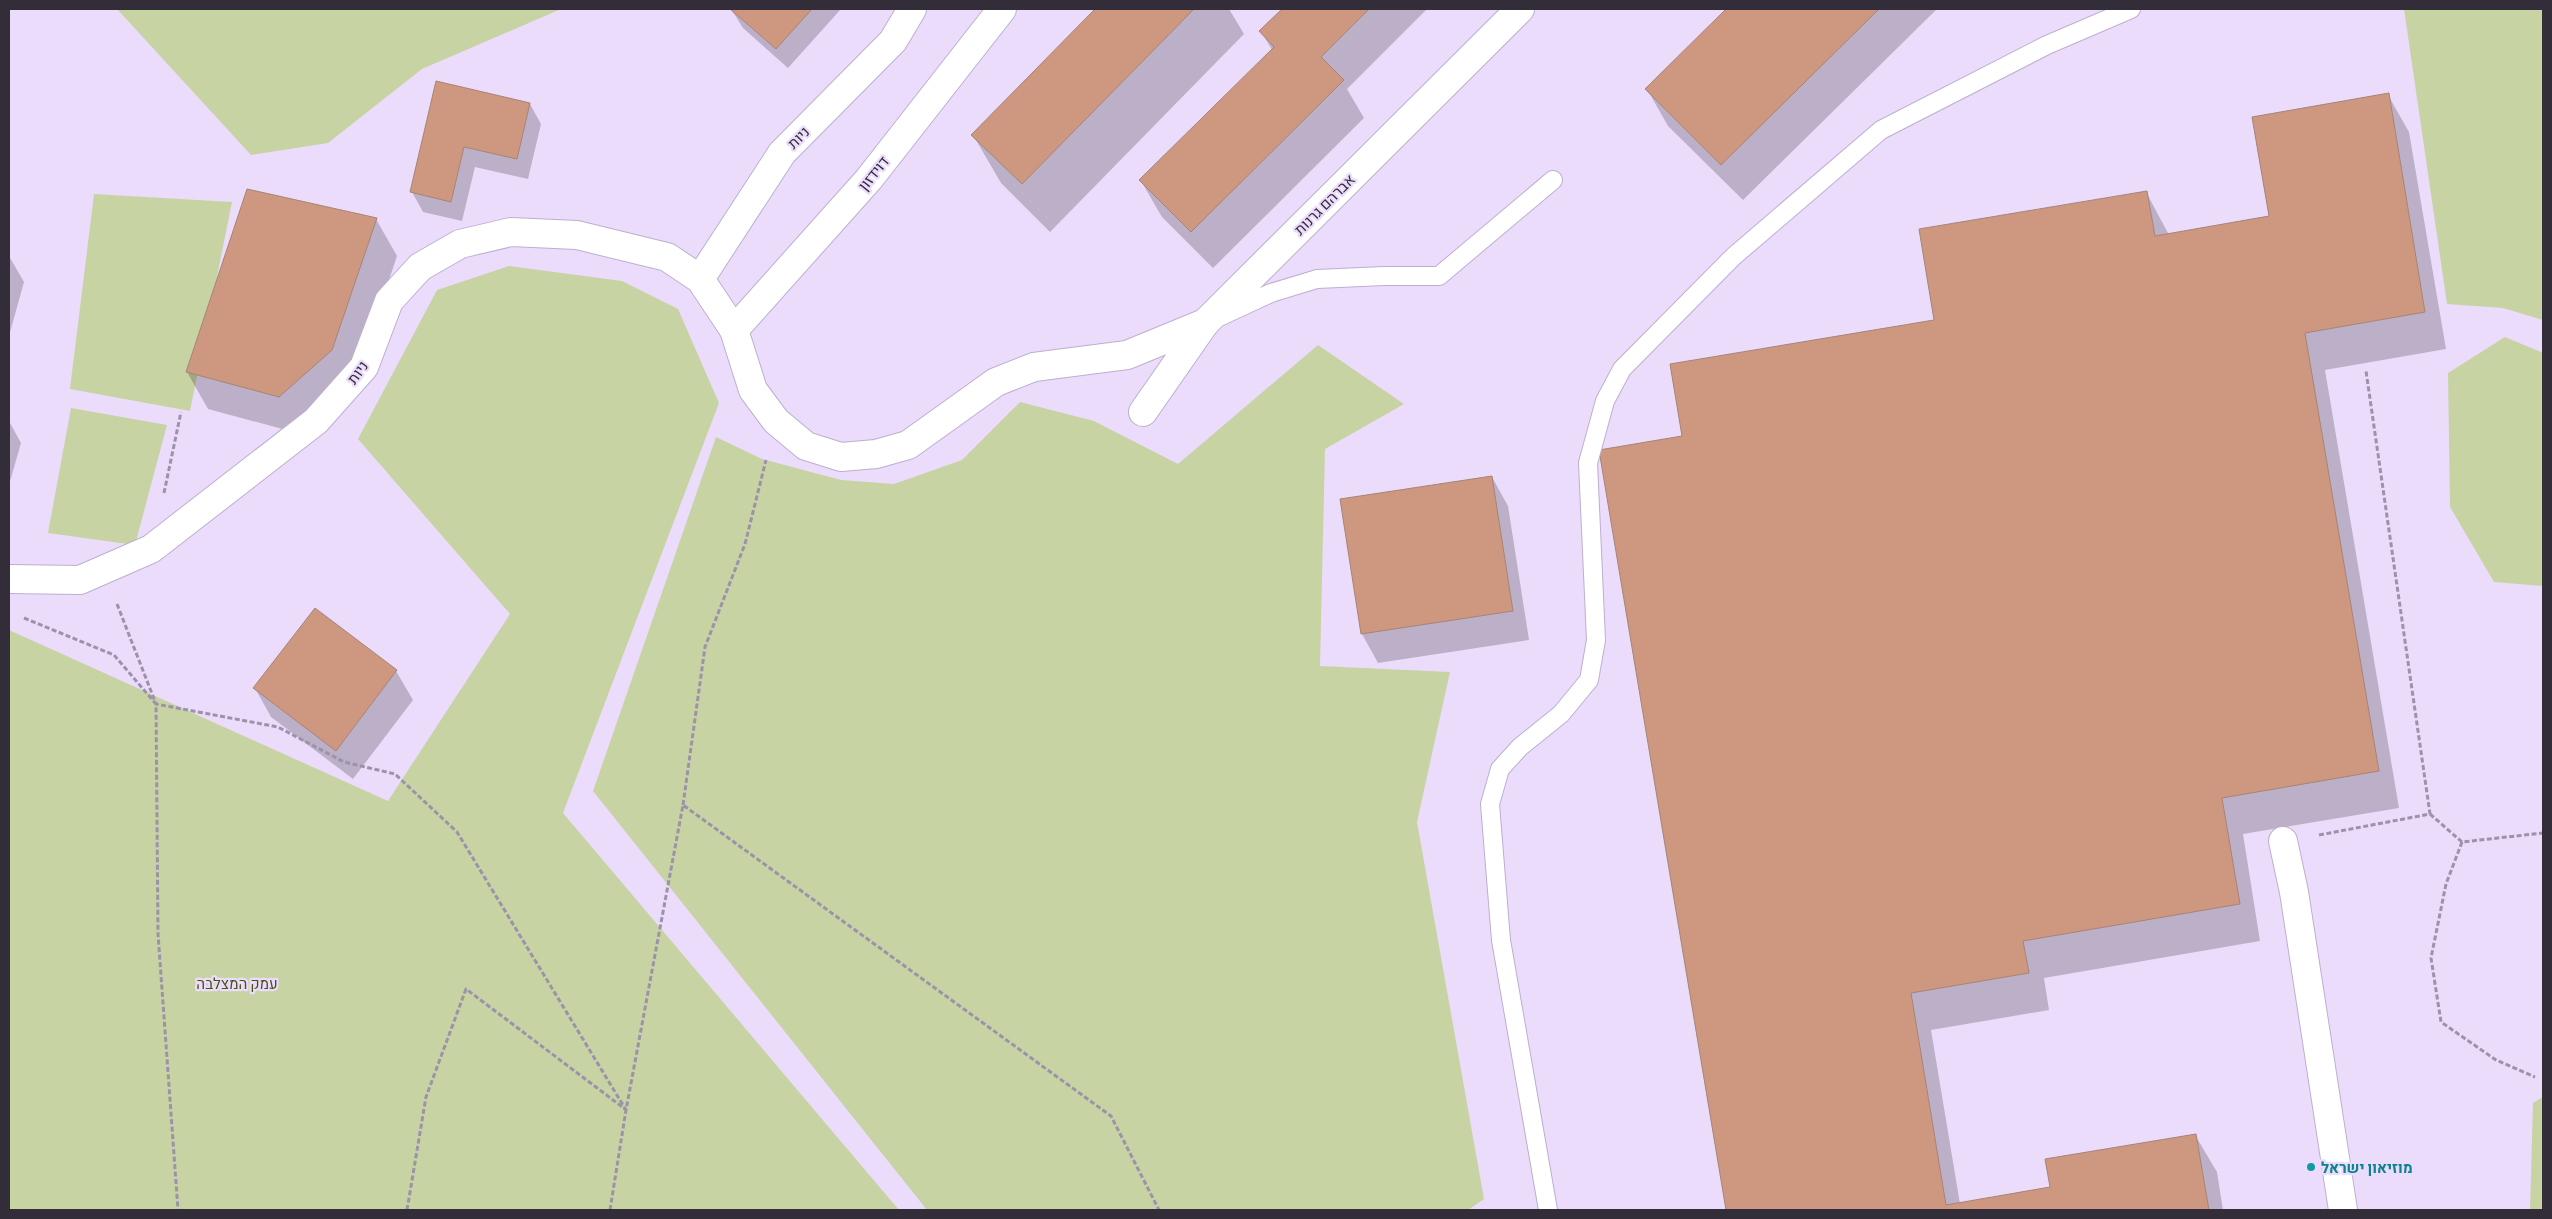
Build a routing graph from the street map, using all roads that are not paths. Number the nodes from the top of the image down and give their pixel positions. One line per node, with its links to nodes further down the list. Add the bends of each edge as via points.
1 (912, 9): 6 (street, ניות, via 893,41 782,153)
2 (1002, 9): 8 (street, דוידזון, via 869,179)
3 (1520, 9): 7 (street, אברהם גרנות)
4 (2131, 9): 12 (lane, via 2047,45 1881,130 1734,256 1622,369 1605,401 1588,463 1596,640 1589,680 1561,714 1520,747 1500,769 1490,804 1501,940)
5 (1553, 180): 7 (lane, via 1439,276 1317,279 1271,294)
6 (700, 279): 8 (street, ניות); 10 (street, ניות, via 667,257 577,236 511,232 460,244 420,267 389,301 364,367 316,421 151,549 80,580)
7 (1205, 323): 8 (street, ניות, via 1127,355 1027,370 996,382 908,445 876,454 841,457 806,446 776,421 753,390); 9 (street, אברהם גרנות)
8 (734, 330)
9 (1143, 412)
10 (9, 579)
11 (2283, 842): 13 (street, via 2294,892)
12 (1548, 1210)
13 (2343, 1210)

